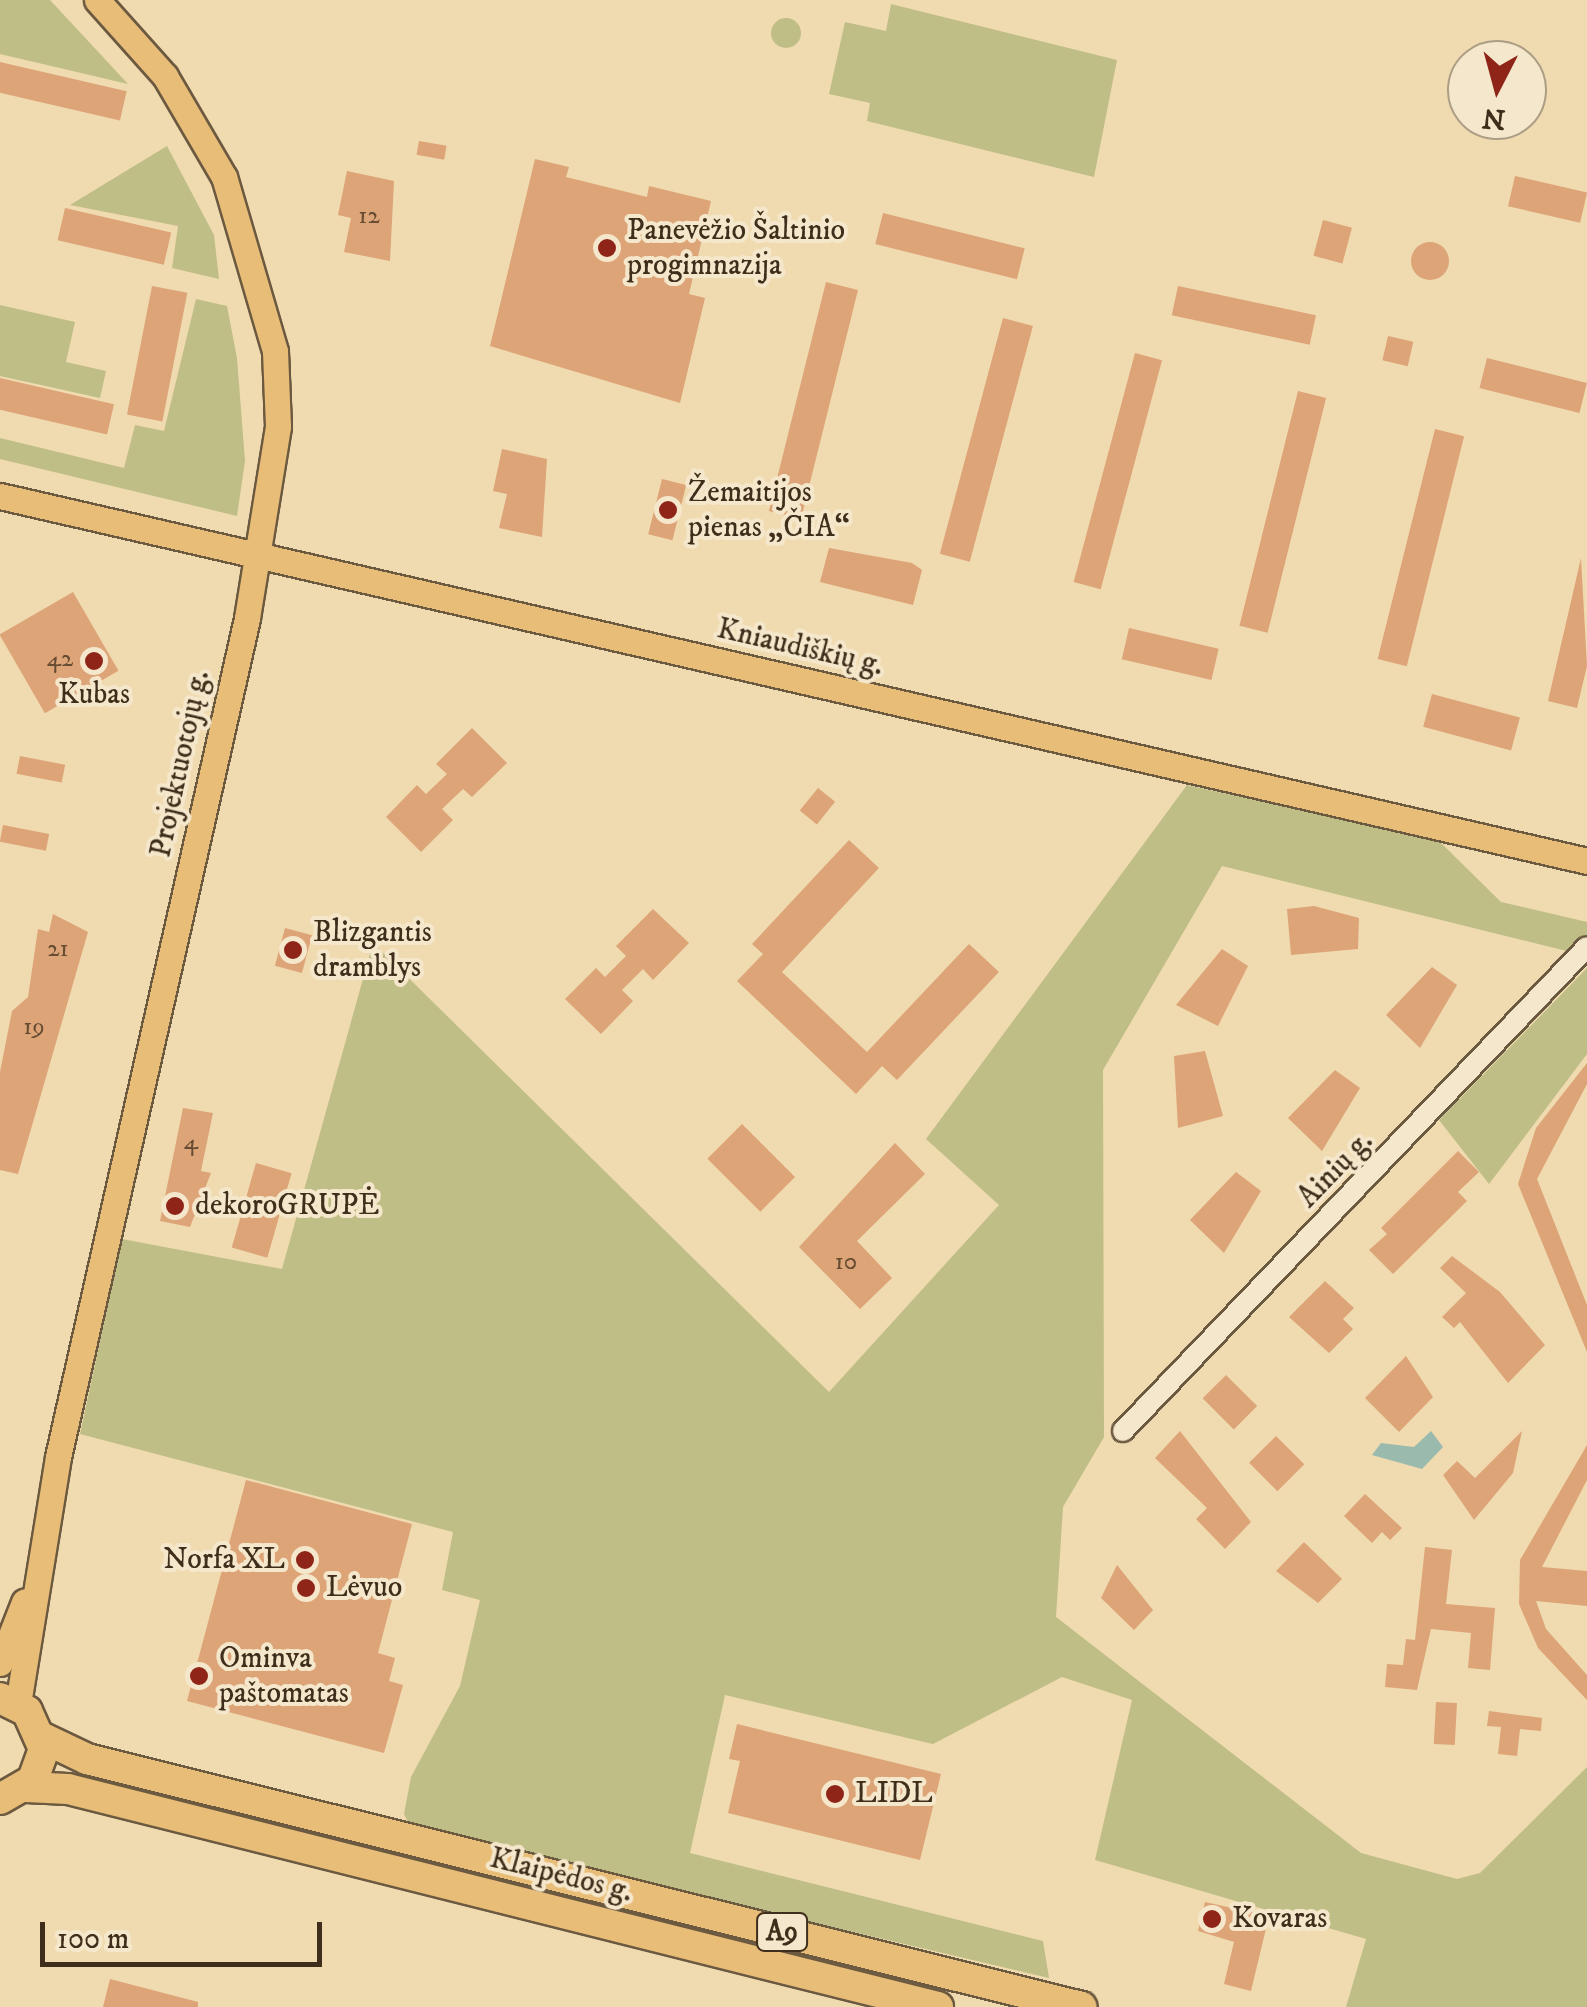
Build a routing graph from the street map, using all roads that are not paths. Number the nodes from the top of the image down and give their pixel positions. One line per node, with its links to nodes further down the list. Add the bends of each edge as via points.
1 (98, 0): 3 (main road, Projektuotojų g., via 196,120 262,289 279,378)
2 (0, 496): 3 (main road, Kniaudiškių g.)
3 (260, 556): 4 (main road, Kniaudiškių g.); 7 (main road, Projektuotojų g.)
4 (1587, 861)
5 (1587, 947): 6 (street, Ainių g.)
6 (1123, 1431)
7 (34, 1580): 8 (main road, Projektuotojų g.); 9 (main road, Projektuotojų g.)
8 (0, 1664)
9 (9, 1701): 10 (highway, Klaipėdos g.)
10 (43, 1738): 11 (highway, Klaipėdos g.); 12 (highway, Klaipėdos g. / A9, via 87,1759)
11 (8, 1797): 13 (highway, Klaipėdos g. / A9, via 68,1789)
12 (1035, 2001): 14 (highway, Klaipėdos g. / A9)
13 (938, 2007)
14 (1082, 2007)

